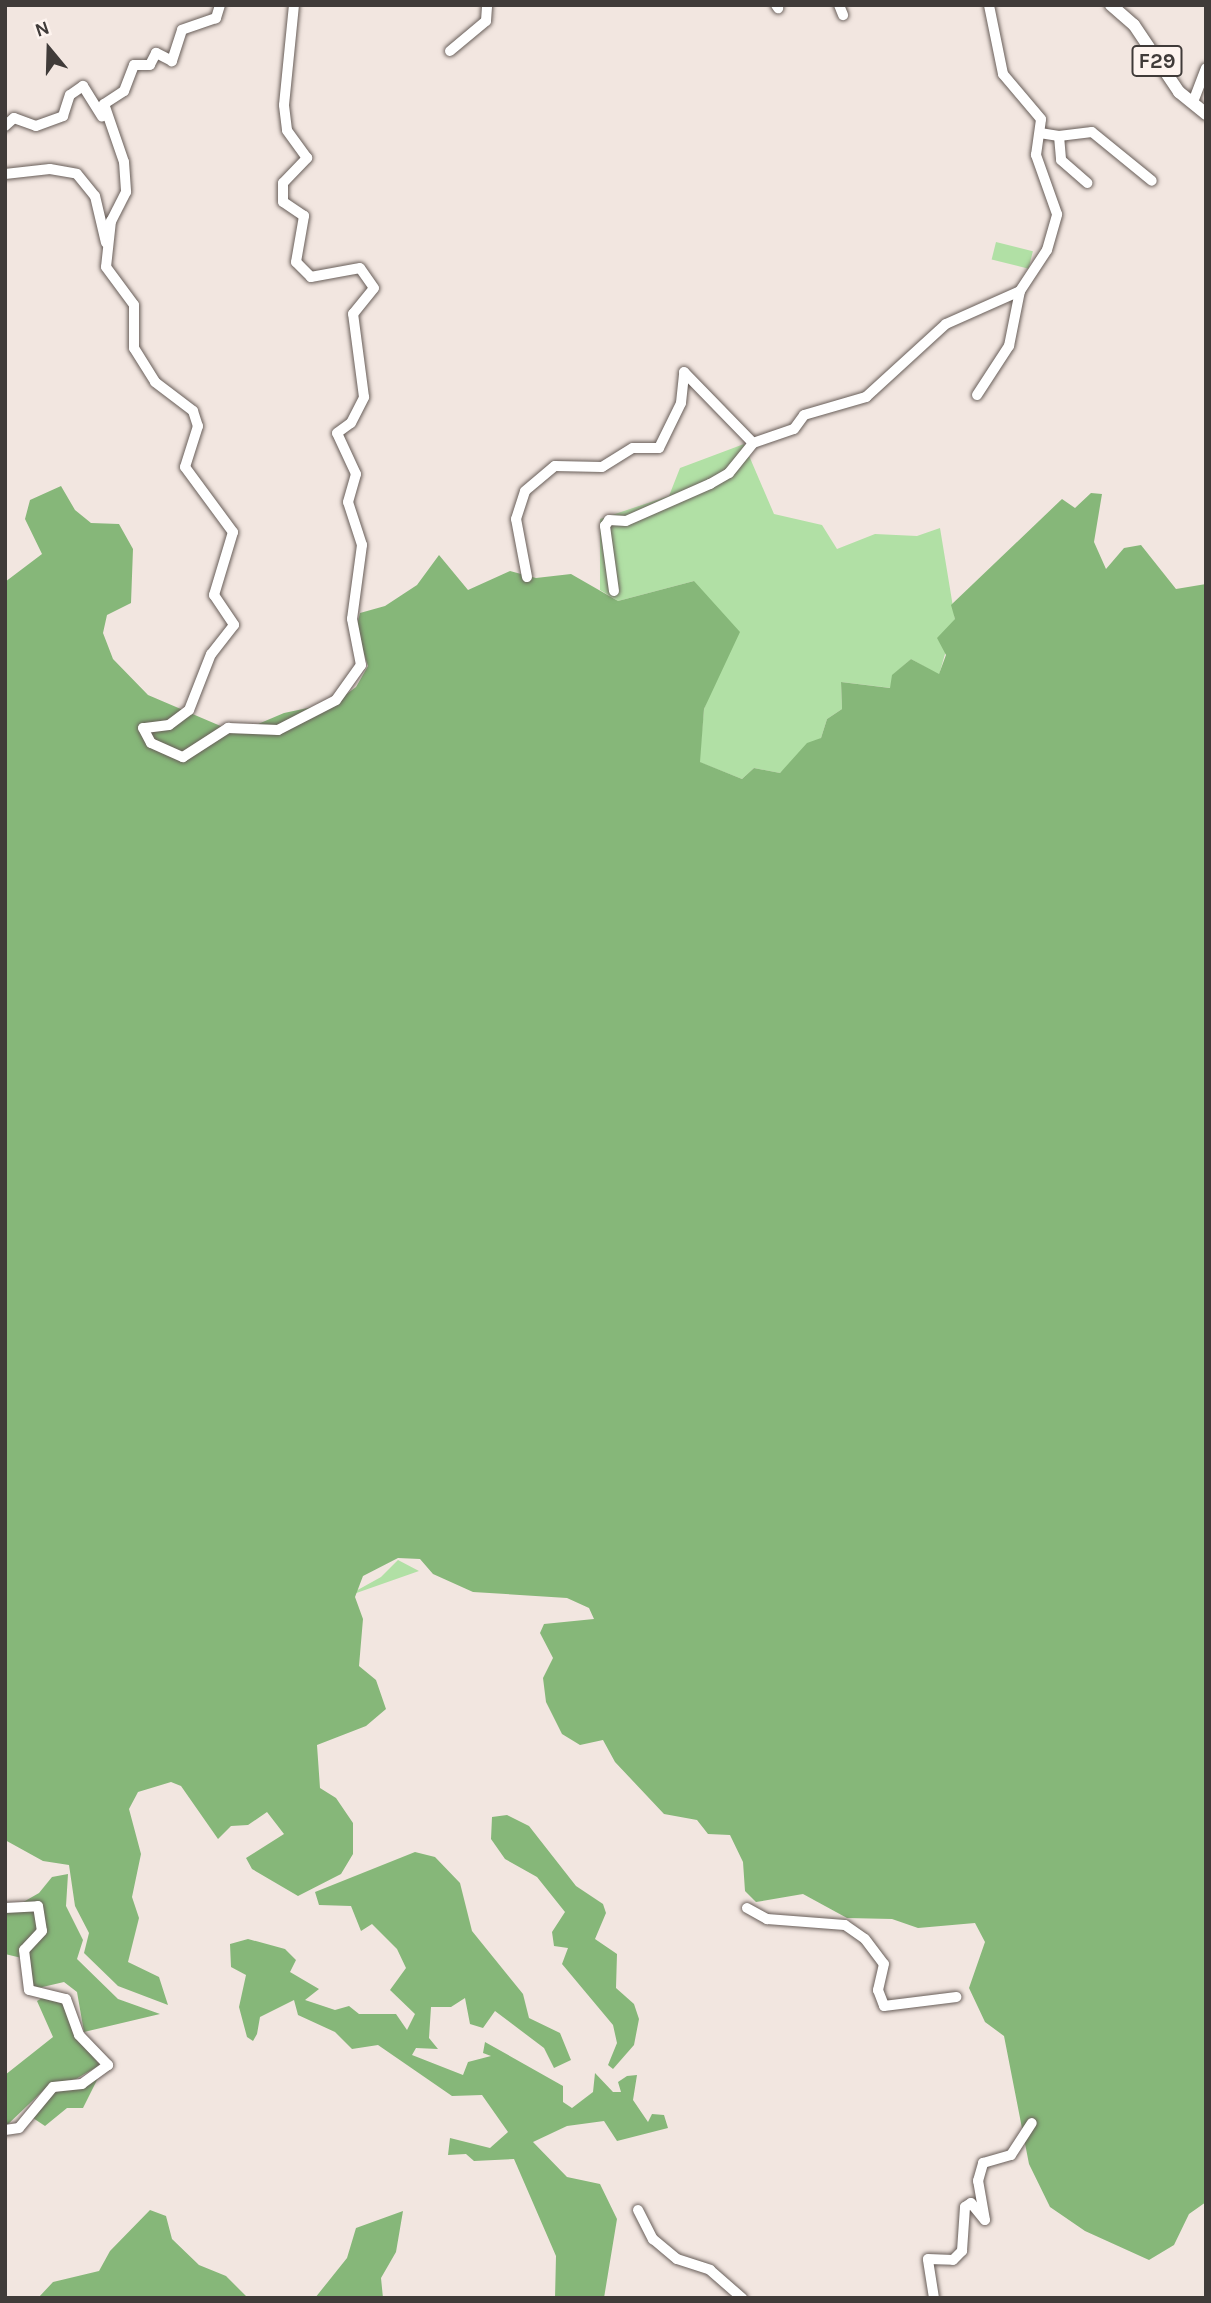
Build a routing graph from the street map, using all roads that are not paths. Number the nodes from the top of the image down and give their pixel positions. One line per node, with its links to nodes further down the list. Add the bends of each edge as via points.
1 (220, 5): 11 (street, via 216,18 182,30 172,61 156,54 150,65 130,68 124,92 104,104)
2 (294, 5): 17 (street, via 284,105 287,130 307,158 284,183 283,202 304,216 296,262 311,277 360,268 374,288 353,314 365,397 337,433 356,474 348,502 362,545 352,619 361,665 336,701 278,730 228,728 191,756 151,743 143,728 169,725 189,710 211,654 234,625 214,595 233,532 185,467 198,426 193,411 155,382 134,348 134,305 106,267)
3 (487, 5): 6 (street, via 486,21)
4 (989, 5): 12 (street, via 1003,74 1041,119)
5 (1111, 5): 8 (main road, F29)
6 (450, 51)
7 (1206, 68): 8 (street)
8 (1193, 102): 9 (main road, F29)
9 (1206, 114)
10 (5, 126): 11 (street, via 14,118 36,126 63,116 70,95 83,86 92,90)
11 (109, 133): 17 (street, via 124,162 126,192)
12 (1040, 133): 13 (street); 18 (street, via 1036,155 1057,214 1047,250)
13 (1059, 136): 15 (street, via 1092,132); 16 (street, via 1060,160)
14 (5, 174): 17 (street, via 77,174 95,196)
15 (1152, 181)
16 (1087, 183)
17 (107, 246)
18 (1020, 291): 19 (street, via 1009,346); 20 (street, via 946,324 866,397 804,415 794,429)
19 (977, 396)
20 (753, 443): 21 (street, via 684,372 681,403 659,448 633,448 602,467 555,466 533,481 516,519); 22 (street, via 729,473 710,484 669,505 606,522)
21 (527, 577)
22 (614, 591)
23 (747, 1908): 25 (street, via 783,1922 845,1925 865,1939 884,1964 878,1990 884,2006)
24 (5, 1909): 27 (street, via 38,1906 42,1931 24,1950 29,1990 66,1999 79,2035 108,2065 82,2084 53,2087 31,2106 19,2128)
25 (956, 1997)
26 (1032, 2123): 30 (street, via 1011,2155 983,2163 978,2181 985,2220 971,2203 965,2207 962,2251 953,2260 928,2259)
27 (5, 2130)
28 (638, 2210): 29 (street, via 653,2239 677,2259 710,2270)
29 (742, 2298)
30 (934, 2298)

